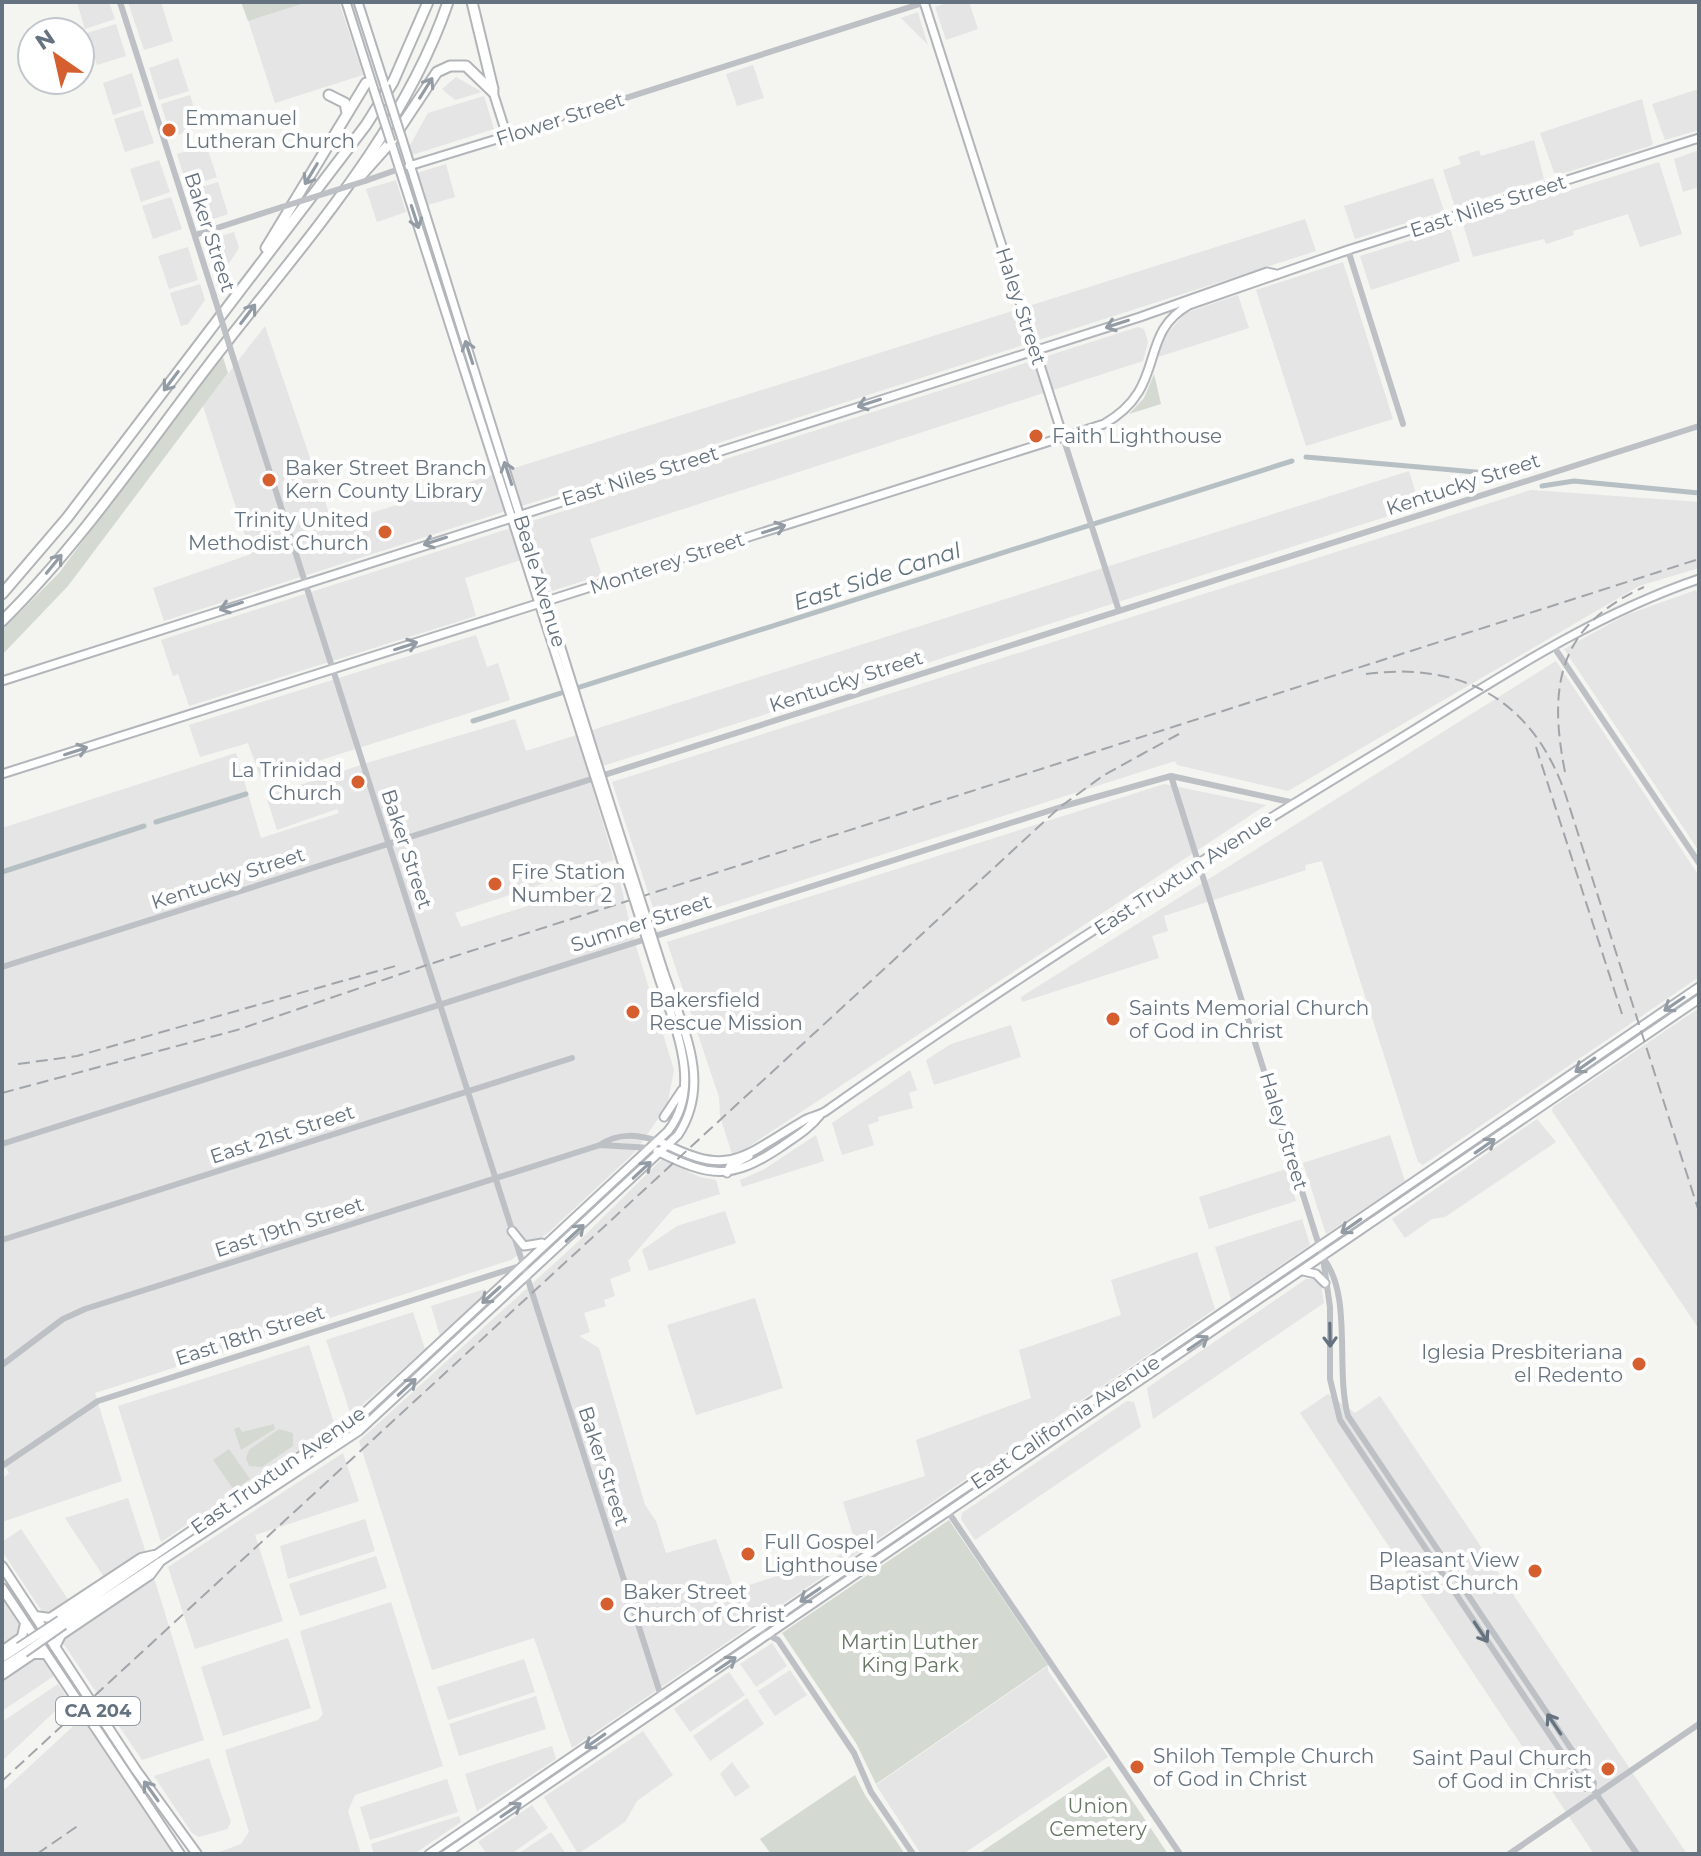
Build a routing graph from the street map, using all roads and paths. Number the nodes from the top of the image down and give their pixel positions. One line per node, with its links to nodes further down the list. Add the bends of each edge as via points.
1 (120, 2): 18 (street, Baker Street)
2 (346, 2): 9 (main road, Beale Avenue)
3 (358, 2): 8 (main road, Beale Avenue)
4 (428, 2): 21 (highway, via 393,82 366,125)
5 (448, 2): 17 (highway, via 403,102)
6 (472, 2): 10 (highway)
7 (925, 2): 13 (street, Flower Street); 22 (main road, Haley Street)
8 (382, 77): 9 (main road); 15 (main road, Beale Avenue, bridge)
9 (370, 85): 12 (highway); 16 (main road, Beale Avenue, bridge)
10 (493, 92): 13 (main road); 17 (highway, one-way to 10, via 390,143 437,72 466,66)
11 (329, 95): 12 (highway, via 345,103)
12 (347, 114): 21 (highway, one-way to 21)
13 (507, 136): 15 (main road, Flower Street)
14 (1699, 138): 19 (main road, East Niles Street)
15 (410, 166): 16 (main road, Flower Street); 27 (main road, Beale Avenue, one-way to 15)
16 (399, 169): 18 (street, Flower Street, bridge); 28 (main road, Beale Avenue, one-way to 28)
17 (325, 213): 38 (highway, one-way to 17, via 75,538)
18 (195, 235): 30 (street, Baker Street, bridge)
19 (1348, 250): 20 (main road, East Niles Street); 24 (street)
20 (1276, 274): 22 (main road, East Niles Street, one-way to 22, via 1267,272); 23 (main road, East Niles Street, via 1177,314 1159,336 1141,393)
21 (243, 286): 31 (highway, one-way to 31, via 67,518)
22 (1035, 350): 26 (main road, Haley Street); 27 (main road, East Niles Street, one-way to 27)
23 (1104, 424): 26 (main road, Monterey Street)
24 (1403, 424)
25 (1699, 426): 36 (street, Kentucky Street)
26 (1063, 437): 32 (main road, Monterey Street, one-way to 26); 36 (street, Haley Street)
27 (520, 513): 28 (main road, East Niles Street); 33 (main road, Beale Avenue)
28 (509, 517): 30 (main road, East Niles Street, one-way to 30); 33 (main road, Beale Avenue)
29 (1699, 579): 39 (main road, East Truxtun Avenue, via 1625,608)
30 (305, 583): 40 (street, Baker Street); 41 (main road, East Niles Street, one-way to 41)
31 (2, 594)
32 (569, 594): 33 (main road, Monterey Street); 34 (main road)
33 (543, 603): 35 (main road, Monterey Street); 49 (main road, Beale Avenue, bridge)
34 (558, 606)
35 (518, 611): 37 (main road); 40 (main road, Monterey Street, one-way to 35)
36 (1119, 611): 45 (street, Kentucky Street)
37 (534, 614)
38 (2, 621)
39 (1554, 647): 44 (main road, East Truxtun Avenue); 47 (street)
40 (332, 670): 42 (main road, Monterey Street, one-way to 40); 45 (street, Baker Street)
41 (2, 681)
42 (2, 774)
43 (1171, 776): 44 (street, Sumner Street); 46 (street, Haley Street); 52 (street, Sumner Street)
44 (1295, 803): 46 (main road, East Truxtun Avenue)
45 (389, 844): 48 (street, Kentucky Street); 52 (street, Baker Street)
46 (1198, 861): 56 (main road, East Truxtun Avenue); 72 (street, Haley Street)
47 (1699, 863)
48 (2, 967)
49 (661, 974): 54 (main road, Beale Avenue); 61 (main road, Beale Avenue, via 696,1080 687,1120)
50 (1699, 987): 72 (main road, East California Avenue, one-way to 72)
51 (1699, 999): 73 (main road, East California Avenue, one-way to 51)
52 (440, 1004): 55 (street, Baker Street); 59 (street, Sumner Street)
53 (572, 1058): 55 (street, East 21st Street)
54 (686, 1081): 57 (main road); 58 (main road, Beale Avenue, via 678,1117)
55 (468, 1091): 66 (street, Baker Street); 71 (street, East 21st Street)
56 (820, 1115): 64 (main road, East Truxtun Avenue); 65 (main road, East Truxtun Avenue, via 764,1158)
57 (664, 1117)
58 (659, 1141): 60 (street, East 19th Street, via 624,1135); 61 (main road, East Truxtun Avenue); 62 (main road, Beale Avenue)
59 (2, 1144)
60 (600, 1145): 62 (street, East 19th Street); 66 (street, East 19th Street)
61 (668, 1146): 63 (main road, Beale Avenue); 64 (main road, East Truxtun Avenue, via 706,1162 726,1162)
62 (651, 1148): 63 (main road); 67 (main road, East Truxtun Avenue)
63 (661, 1152): 65 (main road, via 706,1173); 68 (main road, East Truxtun Avenue, one-way to 63)
64 (754, 1152): 65 (main road)
65 (727, 1173)
66 (495, 1178): 69 (street, Baker Street); 78 (street, East 19th Street, via 79,1312)
67 (611, 1184): 68 (main road); 70 (main road, East Truxtun Avenue)
68 (596, 1213): 76 (main road, East Truxtun Avenue, one-way to 68)
69 (512, 1231): 70 (main road, via 529,1248); 74 (street, Baker Street)
70 (557, 1233): 74 (main road, East Truxtun Avenue)
71 (2, 1240)
72 (1320, 1247): 73 (street, Haley Street); 89 (main road, East California Avenue, one-way to 89)
73 (1323, 1258): 75 (main road, East California Avenue); 77 (street); 102 (street, one-way to 73, via 1594,1783 1348,1416 1340,1374 1340,1310)
74 (523, 1265): 76 (street, Baker Street); 79 (street, East 18th Street, via 98,1401); 80 (main road, East Truxtun Avenue, one-way to 80, via 365,1412)
75 (1303, 1271): 77 (main road); 82 (main road, East California Avenue, one-way to 75)
76 (526, 1278): 81 (main road, East Truxtun Avenue, one-way to 76, via 359,1431); 98 (street, Baker Street)
77 (1325, 1283): 102 (street, one-way to 102, via 1331,1390 1340,1420 1586,1789)
78 (2, 1365)
79 (2, 1466)
80 (250, 1491): 81 (main road); 83 (main road, East Truxtun Avenue)
81 (255, 1500): 83 (main road, East Truxtun Avenue)
82 (949, 1513): 90 (main road, East California Avenue); 110 (street)
83 (156, 1559): 88 (main road, East Truxtun Avenue); 88 (highway, via 150,1575); 88 (highway, via 141,1558)
84 (2, 1566): 86 (highway, CA 204)
85 (2, 1588): 87 (highway, CA 204)
86 (35, 1616): 88 (highway); 91 (highway, CA 204)
87 (25, 1623): 92 (highway); 94 (highway, CA 204)
88 (59, 1625): 91 (highway); 92 (main road, East Truxtun Avenue, bridge)
89 (758, 1630): 90 (street); 98 (main road, East California Avenue)
90 (769, 1634): 99 (main road, East California Avenue, one-way to 90); 109 (street, via 854,1753 871,1792)
91 (55, 1647): 106 (highway, CA 204, one-way to 91)
92 (25, 1648): 93 (highway); 94 (highway); 95 (main road); 96 (main road); 97 (highway)
93 (2, 1651)
94 (46, 1654): 105 (highway, CA 204)
95 (2, 1658)
96 (2, 1667)
97 (2, 1675)
98 (660, 1695): 99 (street, Baker Street); 101 (main road, East California Avenue, one-way to 101)
99 (665, 1706): 103 (main road, East California Avenue)
100 (1699, 1724): 102 (street)
101 (557, 1767): 103 (main road); 104 (main road, East California Avenue)
102 (1595, 1792): 111 (street); 112 (street)
103 (534, 1794): 108 (main road, East California Avenue, one-way to 103)
104 (470, 1826): 107 (main road, East California Avenue); 108 (main road)
105 (180, 1854)
106 (197, 1854)
107 (429, 1854)
108 (446, 1854)
109 (913, 1854)
110 (1180, 1854)
111 (1509, 1854)
112 (1637, 1854)

